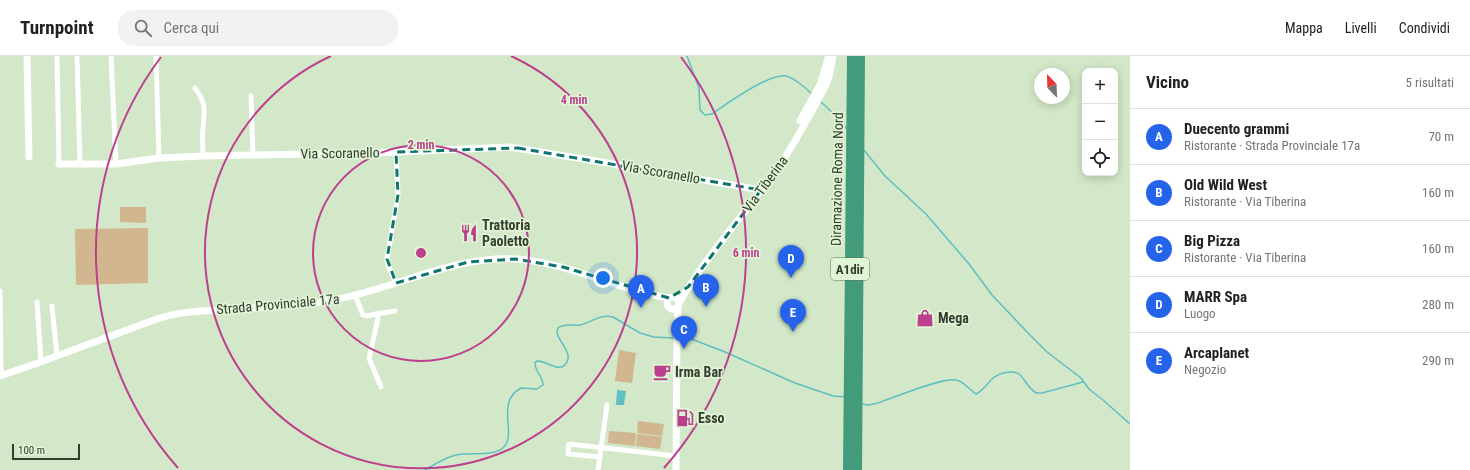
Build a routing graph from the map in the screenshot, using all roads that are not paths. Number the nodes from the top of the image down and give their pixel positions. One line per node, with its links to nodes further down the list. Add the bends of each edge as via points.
1 (27, 56): 16 (main road)
2 (57, 56): 18 (street)
3 (77, 56): 19 (street)
4 (111, 56): 20 (street)
5 (156, 56): 17 (street)
6 (828, 56): 11 (main road)
7 (833, 56): 11 (main road, via 829,78)
8 (852, 56): 37 (highway, Diramazione Roma Nord / A1dir)
9 (860, 56): 37 (highway, Diramazione Roma Nord / A1dir)
10 (195, 88): 14 (street, via 205,109)
11 (820, 90): 21 (main road, Via Tiberina, via 800,132)
12 (250, 96): 15 (street)
13 (396, 152): 15 (main road, Via Scoranello); 21 (main road, Via Scoranello, via 518,148); 22 (street, via 398,197 387,259)
14 (203, 156): 15 (main road, Via Scoranello); 17 (main road, Via Scoranello)
15 (253, 156)
16 (29, 157)
17 (159, 158): 20 (main road, Via Scoranello)
18 (59, 164): 19 (main road, Via Scoranello)
19 (80, 164): 20 (main road, Via Scoranello)
20 (116, 164)
21 (761, 190): 23 (main road, Via Tiberina)
22 (396, 283): 25 (main road, Strada Provinciale 17a); 27 (main road, Strada Provinciale 17a, via 466,263 510,259 563,267)
23 (688, 287): 27 (main road); 28 (main road, Via Tiberina)
24 (0, 291): 35 (street)
25 (355, 295): 31 (street, via 363,315); 33 (main road, Strada Provinciale 17a, via 317,303 170,315)
26 (37, 302): 34 (street)
27 (669, 302): 28 (main road, Strada Provinciale 17a, via 677,299); 28 (main road, via 673,310); 32 (main road)
28 (679, 305): 32 (main road, Via Tiberina)
29 (52, 306): 33 (street)
30 (395, 311): 31 (street)
31 (376, 314): 36 (street, via 378,324 369,358)
32 (677, 326): 41 (main road, Via Tiberina)
33 (56, 356): 34 (main road, Strada Provinciale 17a)
34 (41, 362): 35 (main road, Strada Provinciale 17a)
35 (0, 376)
36 (381, 387)
37 (853, 392): 39 (highway, Diramazione Roma Nord / A1dir)
38 (607, 406): 40 (street)
39 (853, 407): 45 (highway, Diramazione Roma Nord / A1dir); 46 (highway, Diramazione Roma Nord / A1dir)
40 (601, 448): 41 (street); 42 (street); 42 (street, via 569,444 568,454)
41 (676, 456): 44 (main road, Via Tiberina)
42 (600, 457): 43 (street)
43 (598, 470)
44 (676, 470)
45 (848, 470)
46 (857, 470)

